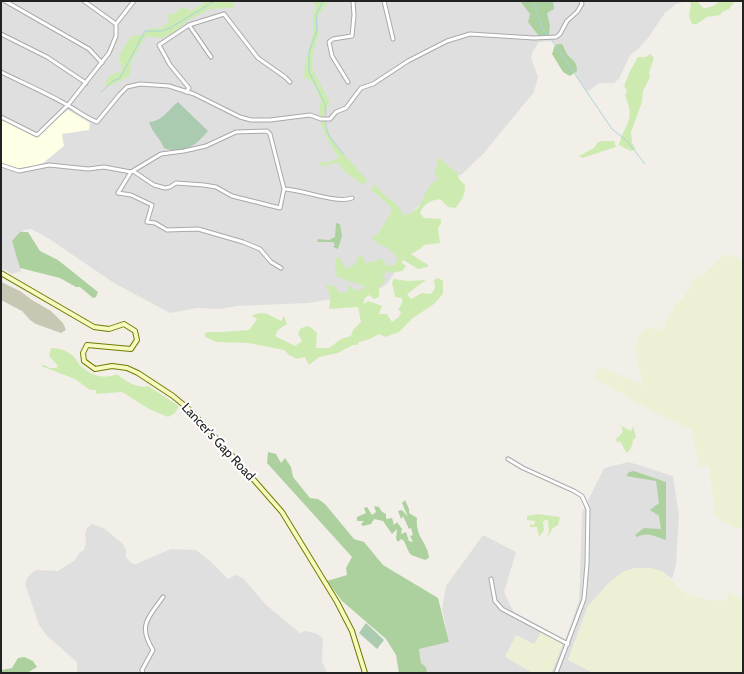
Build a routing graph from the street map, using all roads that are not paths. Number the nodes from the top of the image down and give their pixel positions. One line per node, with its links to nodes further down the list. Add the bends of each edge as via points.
1 (5, 1): 12 (street, via 89,49)
2 (84, 1): 7 (street)
3 (134, 1): 7 (street)
4 (353, 1): 15 (street, via 352,36 332,39 329,42 332,56)
5 (385, 1): 10 (street)
6 (581, 1): 17 (street, via 577,12 567,20 563,31 556,37 470,34 447,41 408,61 374,84 360,88 346,108 336,112 330,119 310,115 251,120)
7 (116, 24): 12 (street, via 116,36)
8 (188, 25): 11 (street); 14 (street, via 224,14 258,58); 17 (street, via 159,45 170,65 189,88)
9 (1, 34): 16 (street, via 47,57)
10 (393, 39)
11 (211, 57)
12 (102, 62): 16 (street)
13 (1, 72): 18 (street)
14 (290, 82)
15 (348, 82)
16 (86, 83): 18 (street)
17 (186, 92): 18 (street, via 159,85 140,84 128,88 96,122)
18 (68, 105): 19 (street, via 37,135)
19 (1, 117)
20 (1, 165): 21 (street, via 19,171 49,164)
21 (132, 171): 22 (street, via 161,154 184,152 206,146 236,132 267,131 270,134); 24 (street, via 165,188 176,183 216,187 232,196); 26 (street, via 118,193 152,205 147,222 155,223 167,230 198,229 243,242 260,249 271,262)
22 (284, 189): 23 (street, via 340,200); 24 (street)
23 (352, 198)
24 (280, 208): 25 (street)
25 (286, 209)
26 (281, 268)
27 (1, 273): 33 (main road, Lancer's Gap Road, via 94,327 109,329 124,324 135,331 137,340 131,349 87,344 83,353 84,361 96,369 112,366 127,368 173,396 191,411 246,471 282,512 337,602 352,631)
28 (508, 459): 31 (street, via 574,491 582,496 588,509 584,599)
29 (491, 579): 31 (street, via 495,601 502,609)
30 (163, 596): 32 (street, via 145,624 144,631 153,650 142,670)
31 (568, 644): 34 (street)
32 (143, 673)
33 (365, 673)
34 (556, 673)

